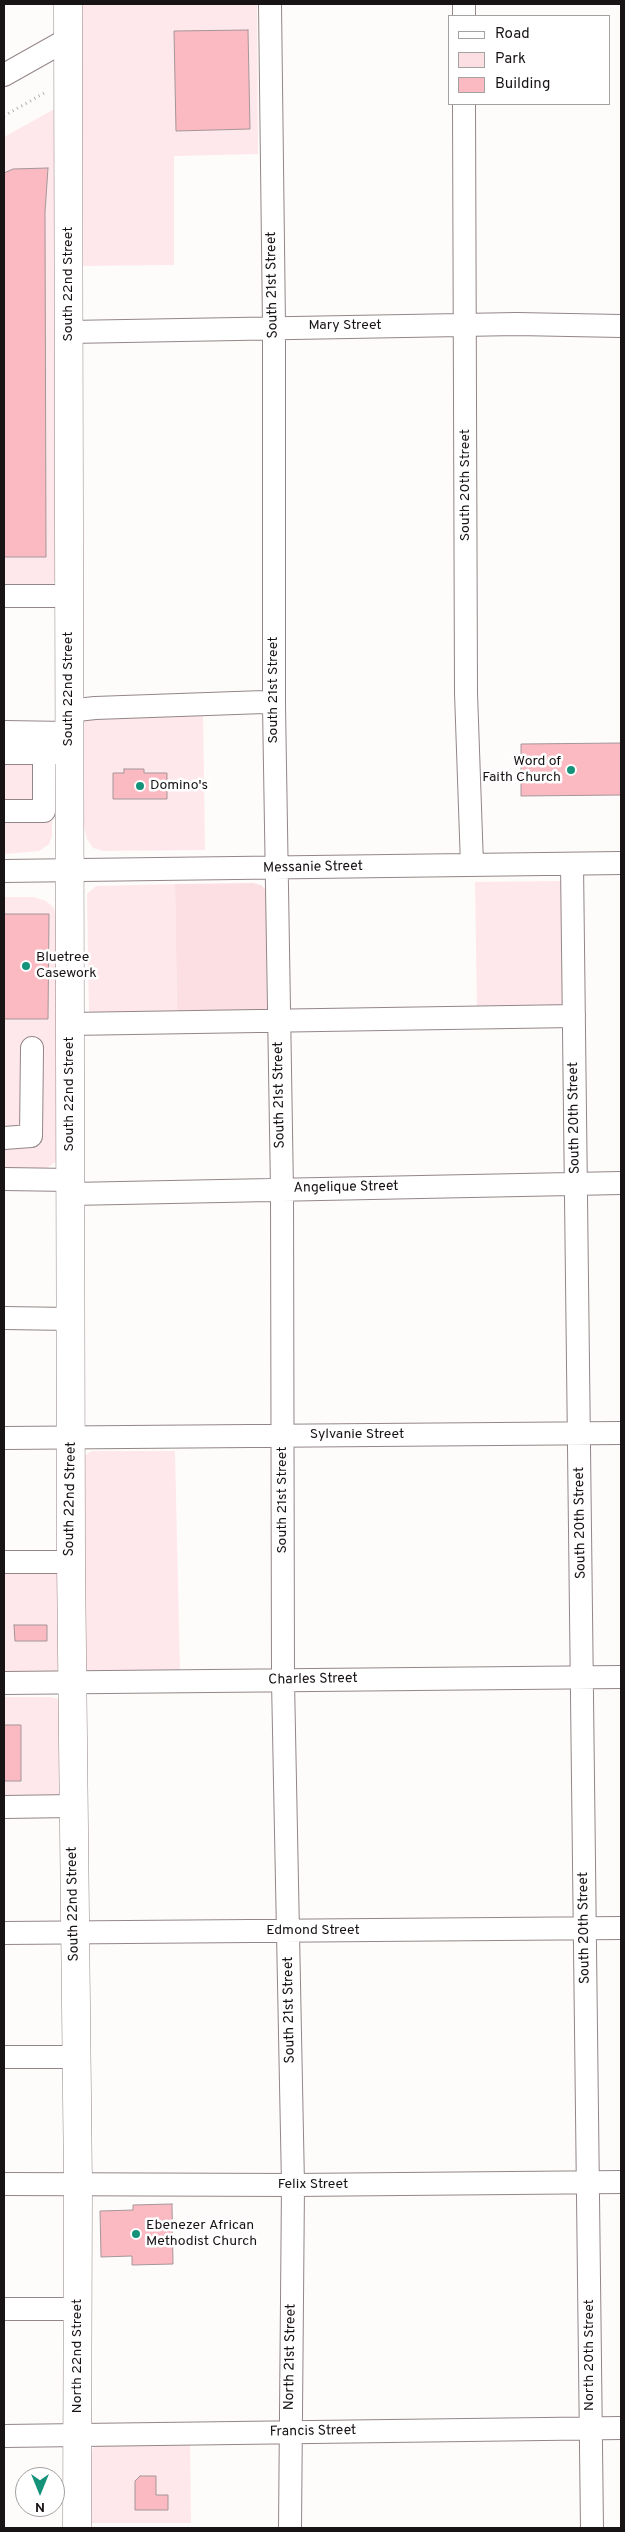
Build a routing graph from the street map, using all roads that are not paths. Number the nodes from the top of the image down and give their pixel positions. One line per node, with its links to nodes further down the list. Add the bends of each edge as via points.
1 (68, 4): 3 (main road, South 22nd Street)
2 (270, 4): 7 (street, South 21st Street)
3 (68, 39): 4 (street); 9 (main road, South 22nd Street)
4 (4, 75)
5 (464, 105): 6 (street, South 20th Street)
6 (465, 325): 7 (street, Mary Street); 8 (street, Mary Street); 19 (street, South 20th Street, via 466,693)
7 (274, 326): 9 (street, Mary Street); 12 (street, South 21st Street)
8 (621, 326)
9 (69, 332): 11 (main road, South 22nd Street)
10 (4, 596): 11 (street)
11 (70, 596): 14 (main road, South 22nd Street)
12 (274, 706): 14 (street, via 264,702 95,708); 20 (street, South 21st Street)
13 (4, 732): 14 (street)
14 (62, 738): 15 (street); 16 (street, via 44,811); 21 (main road, South 22nd Street)
15 (4, 754)
16 (4, 811)
17 (621, 863): 18 (street, Messanie Street)
18 (572, 864): 19 (street, Messanie Street); 23 (street, South 20th Street)
19 (472, 866): 20 (street, Messanie Street)
20 (276, 868): 21 (street, Messanie Street); 24 (street, South 21st Street)
21 (70, 870): 22 (street, Messanie Street); 25 (main road, South 22nd Street)
22 (4, 871)
23 (574, 1016): 24 (street); 29 (street, South 20th Street)
24 (279, 1021): 25 (street); 32 (street, South 21st Street)
25 (70, 1024): 31 (main road, South 22nd Street)
26 (32, 1048): 27 (street, via 31,1136)
27 (4, 1138)
28 (4, 1180): 31 (street, Angelique Street)
29 (576, 1183): 30 (street, Angelique Street); 32 (street, Angelique Street); 36 (street, South 20th Street)
30 (621, 1183)
31 (71, 1187): 32 (street, Angelique Street); 34 (main road, South 22nd Street)
32 (282, 1190): 37 (street, South 21st Street)
33 (4, 1318): 34 (street)
34 (71, 1318): 39 (main road, South 22nd Street)
35 (621, 1433): 36 (street, Sylvanie Street)
36 (580, 1434): 37 (street, Sylvanie Street); 42 (street, South 20th Street)
37 (283, 1436): 39 (street, Sylvanie Street); 44 (street, South 21st Street)
38 (4, 1438): 39 (street, Sylvanie Street)
39 (72, 1438): 41 (main road, South 22nd Street)
40 (4, 1562): 41 (street)
41 (71, 1562): 45 (main road, South 22nd Street)
42 (583, 1678): 43 (street, Charles Street); 44 (street, Charles Street); 49 (street, South 20th Street)
43 (621, 1678)
44 (284, 1681): 45 (street, Charles Street); 51 (street, South 21st Street)
45 (71, 1682): 46 (street, Charles Street); 48 (main road, South 22nd Street)
46 (4, 1683)
47 (4, 1806): 48 (street)
48 (73, 1806): 53 (main road, South 22nd Street)
49 (585, 1928): 50 (street, Edmond Street); 51 (street, Edmond Street); 56 (street, South 20th Street)
50 (621, 1928)
51 (288, 1931): 53 (street, Edmond Street); 60 (street, South 21st Street)
52 (4, 1933): 53 (street, Edmond Street)
53 (74, 1933): 54 (main road, South 22nd Street)
54 (76, 2056): 55 (street); 59 (main road, South 22nd Street)
55 (4, 2057)
56 (589, 2182): 57 (street, Felix Street); 60 (street, Felix Street); 63 (street, North 20th Street)
57 (621, 2182)
58 (4, 2184): 59 (street, Felix Street)
59 (78, 2184): 60 (street, Felix Street); 62 (main road, North 22nd Street)
60 (292, 2186): 65 (street, North 21st Street)
61 (4, 2309): 62 (street)
62 (78, 2309): 66 (main road, North 22nd Street)
63 (590, 2428): 64 (street, Francis Street); 65 (street, Francis Street); 70 (street, North 20th Street)
64 (621, 2428)
65 (290, 2433): 66 (street, Francis Street); 69 (street, North 21st Street)
66 (78, 2435): 67 (street, Francis Street); 68 (main road, North 22nd Street)
67 (4, 2436)
68 (77, 2528)
69 (290, 2528)
70 (592, 2528)

